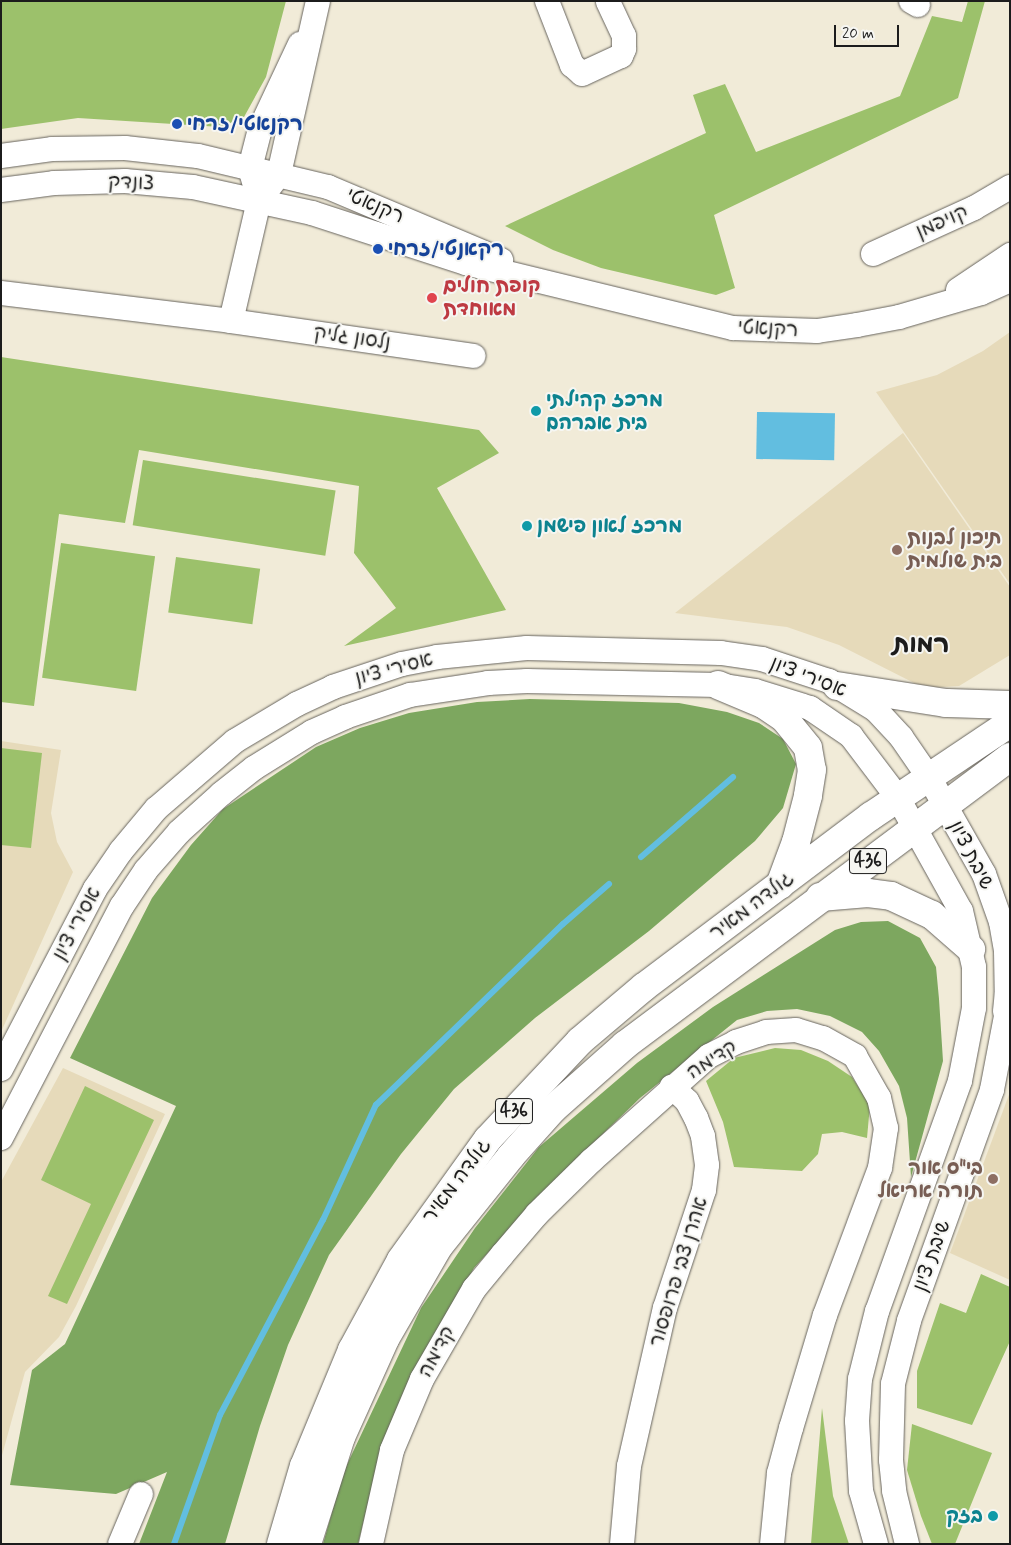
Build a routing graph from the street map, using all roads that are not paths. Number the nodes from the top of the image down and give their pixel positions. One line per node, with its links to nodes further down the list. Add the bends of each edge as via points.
1 (318, 1): 4 (street)
2 (546, 1): 3 (street, via 572,66 582,74 621,56 624,49 624,36)
3 (608, 1)
4 (311, 23): 6 (street, via 273,97); 7 (street)
5 (1, 156): 6 (street, צונדק, via 52,149 125,148 198,156)
6 (250, 168): 7 (street, רקנאטי); 10 (street)
7 (279, 174): 10 (street); 14 (street, רקנאטי, via 328,187)
8 (1010, 187): 11 (street, קויפמן, via 974,208)
9 (1, 190): 10 (street, צונדק, via 54,183 125,181 193,188)
10 (259, 201): 14 (street, רקנאטי, via 312,213 466,263); 17 (street)
11 (873, 254)
12 (1010, 255): 16 (street, רקנאטי, via 933,304)
13 (1010, 280): 16 (street, רקנאטי, via 981,293)
14 (578, 292): 16 (street, רקנאטי, via 733,328 817,331)
15 (1, 293): 17 (street, נלסון גליק)
16 (900, 317)
17 (231, 320): 18 (street, נלסון גליק)
18 (473, 356)
19 (718, 685): 25 (street, אסירי ציון, via 786,699 832,721 863,748); 28 (main road, via 764,704 784,718 808,748 812,770 808,796); 35 (street, אסירי ציון, via 528,681 443,688 410,695 345,717 254,768 179,832 137,883)
20 (837, 686): 21 (main road, via 937,702); 24 (street, אסירי ציון, via 876,710 901,736); 33 (street, אסירי ציון, via 796,668 721,653 527,648 402,664 333,687 297,704 235,742 156,810 121,851 95,889)
21 (1010, 705)
22 (1010, 723): 24 (main road, 436)
23 (1010, 757): 26 (main road, 436)
24 (930, 779): 25 (main road, 436); 26 (street, שיבת ציון)
25 (898, 798): 27 (street, שיבת ציון); 28 (main road, גולדה מאיר / 436)
26 (945, 805): 27 (main road, 436); 32 (street, שיבת ציון, via 984,874 1001,922 1007,959)
27 (916, 827): 29 (main road, גולדה מאיר / 436); 30 (street, שיבת ציון, via 962,911)
28 (780, 885): 38 (main road, גולדה מאיר / 436, via 644,987 580,1041 488,1139 462,1172 401,1260 352,1350 304,1466)
29 (820, 897): 30 (main road, via 868,893 892,896 932,915); 39 (main road, גולדה מאיר / 436, via 589,1076 553,1109 468,1207 410,1291 385,1338 341,1437)
30 (971, 949): 43 (street, שיבת ציון, via 974,1008 960,1081 877,1311 860,1379 857,1420 861,1491)
31 (1010, 982): 32 (main road)
32 (1007, 1010): 44 (street, שיבת ציון, via 992,1090 909,1321 893,1384 891,1460 894,1491)
33 (1, 1069)
34 (672, 1087): 40 (street, קדימה, via 537,1214 474,1289 422,1378 392,1450); 41 (street, אהרן צבי פרופסור, via 687,1101 696,1118 703,1136 706,1173 704,1190 665,1308 629,1466); 42 (street, קדימה, via 709,1056 736,1042 766,1032 796,1030 823,1038 854,1056 865,1070 884,1112 885,1147 880,1168 825,1315 779,1473)
35 (1, 1138)
36 (141, 1494): 37 (street)
37 (120, 1544)
38 (281, 1544)
39 (307, 1544)
40 (371, 1544)
41 (622, 1544)
42 (772, 1544)
43 (876, 1544)
44 (907, 1544)

